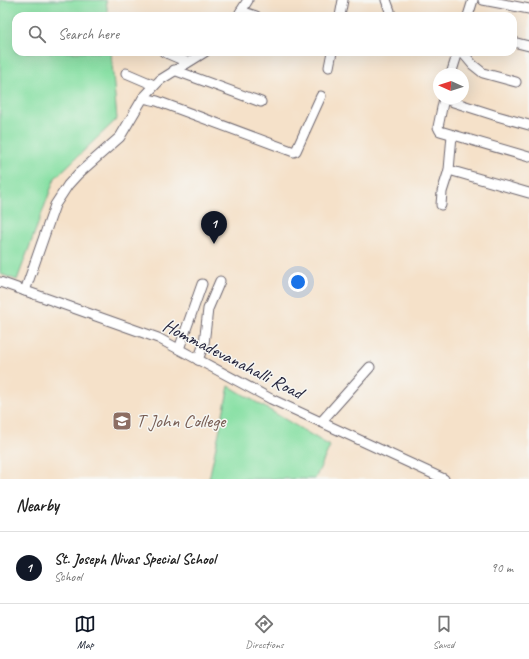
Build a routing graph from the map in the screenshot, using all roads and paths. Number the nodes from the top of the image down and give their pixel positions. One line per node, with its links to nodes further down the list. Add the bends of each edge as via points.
1 (248, 0): 7 (street)
2 (343, 0): 8 (street)
3 (386, 0): 9 (street)
4 (472, 0): 10 (street)
5 (483, 0): 6 (street)
6 (529, 9)
7 (241, 12)
8 (341, 12)
9 (390, 12)
10 (469, 12)
11 (517, 43): 12 (street)
12 (529, 46)
13 (173, 56): 18 (street)
14 (198, 56): 18 (street)
15 (331, 56): 19 (street)
16 (457, 56): 20 (street)
17 (465, 56): 23 (street, via 483,73)
18 (187, 62): 21 (street)
19 (329, 67)
20 (453, 68)
21 (174, 70): 24 (street); 27 (street)
22 (126, 73): 24 (street)
23 (516, 82)
24 (154, 85): 26 (street)
25 (321, 96): 26 (street, via 294,152)
26 (143, 98): 39 (street, via 120,137 78,174 55,205)
27 (261, 102)
28 (443, 104): 31 (street, via 438,129)
29 (462, 104): 30 (street)
30 (529, 125)
31 (452, 135): 32 (street); 33 (street)
32 (529, 157)
33 (449, 170): 34 (street); 35 (street)
34 (529, 193)
35 (441, 205)
36 (220, 281): 41 (street, via 208,309 204,344)
37 (0, 282): 39 (street, Hommadevanahalli Road)
38 (202, 284): 40 (street)
39 (24, 291): 40 (street, Hommadevanahalli Road, via 158,338)
40 (179, 349): 41 (street, Hommadevanahalli Road)
41 (198, 360): 43 (street, Hommadevanahalli Road)
42 (370, 367): 43 (street)
43 (321, 422): 44 (street, Hommadevanahalli Road)
44 (444, 479)

